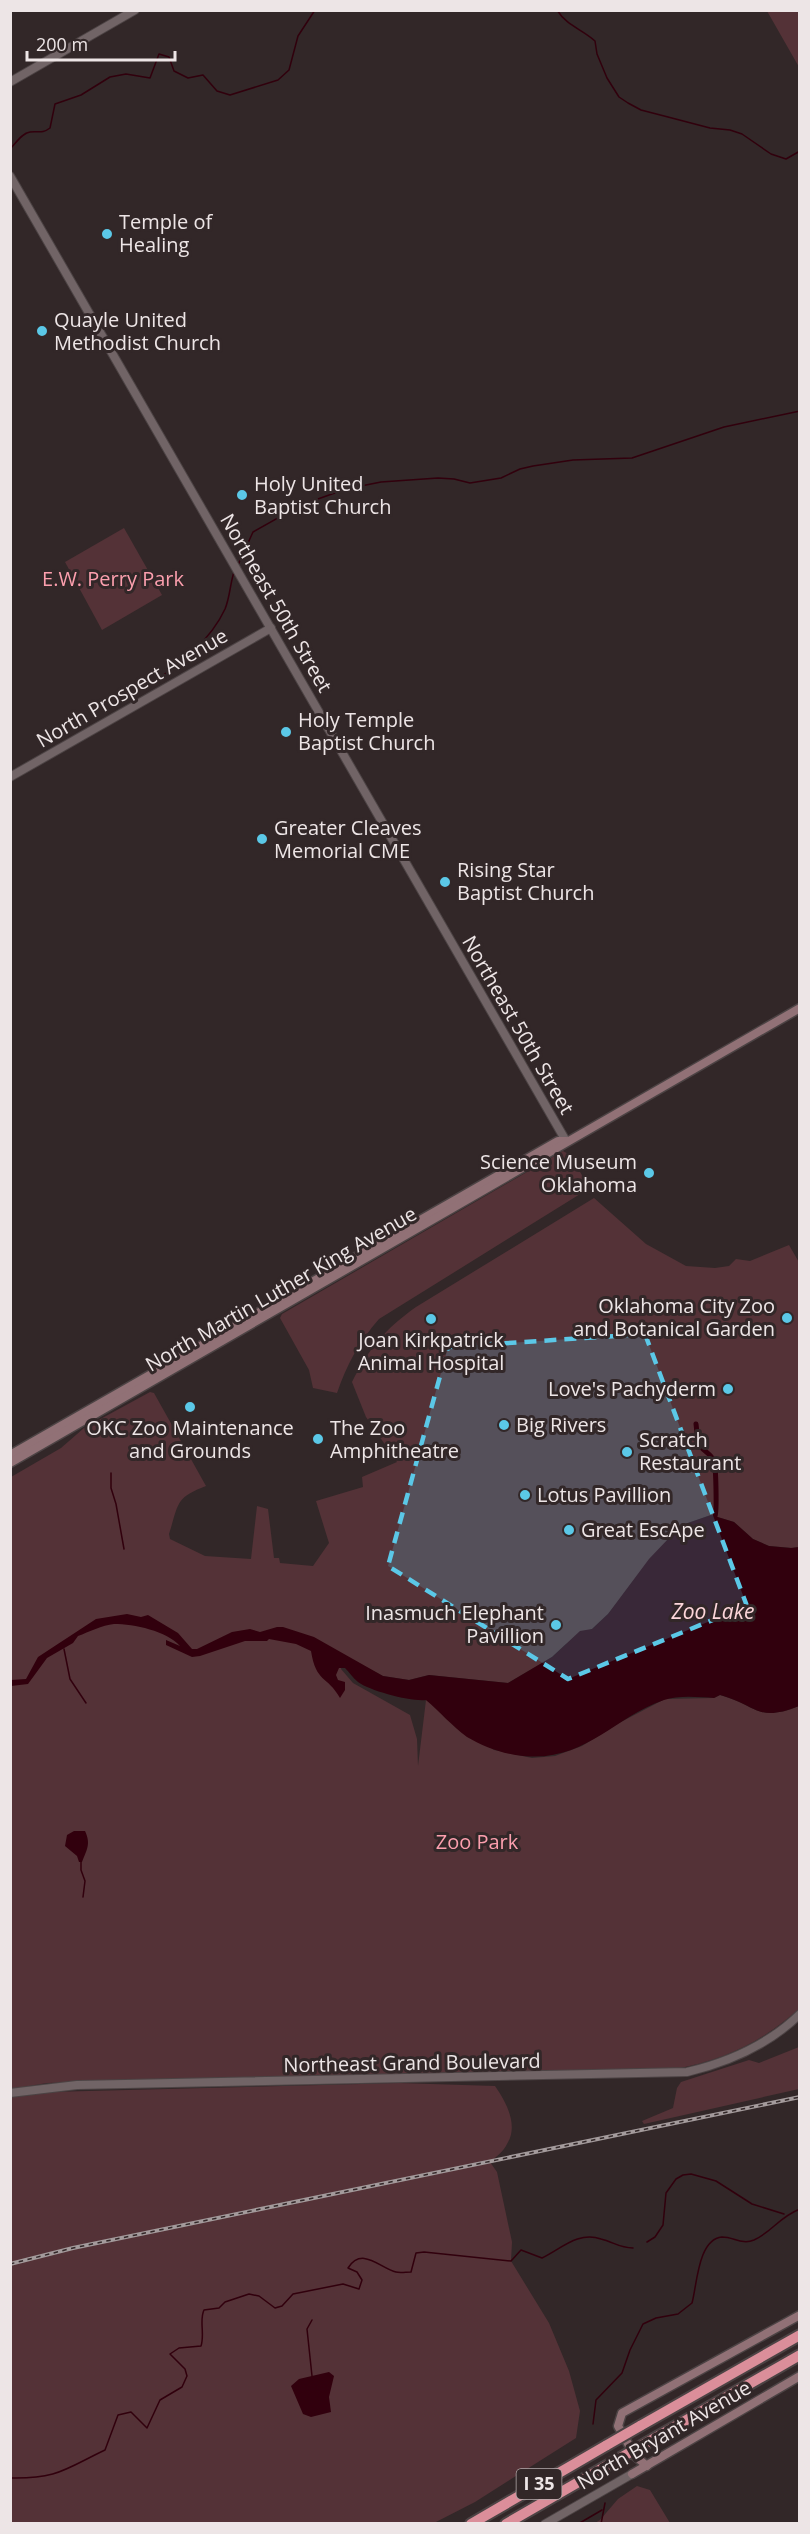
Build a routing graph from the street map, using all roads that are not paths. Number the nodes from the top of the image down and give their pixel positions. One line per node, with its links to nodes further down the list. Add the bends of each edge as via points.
1 (135, 10): 2 (street)
2 (10, 82)
3 (10, 176): 4 (street, Northeast 50th Street)
4 (271, 628): 5 (street, North Prospect Avenue); 7 (street, Northeast 50th Street)
5 (10, 777)
6 (800, 1008): 7 (main road, North Martin Luther King Avenue)
7 (566, 1141): 8 (main road, North Martin Luther King Avenue, via 558,1141); 9 (main road, North Martin Luther King Avenue, via 529,1166)
8 (10, 1455)
9 (10, 1463)
10 (800, 2014): 11 (street, Northeast Grand Boulevard, via 751,2050 714,2066 687,2072 77,2085)
11 (10, 2093)
12 (800, 2315): 16 (main road, via 625,2410 618,2426)
13 (800, 2335): 19 (highway, I 35, bridge)
14 (800, 2355): 20 (highway, I 35, bridge)
15 (800, 2376): 17 (main road, North Bryant Avenue)
16 (635, 2456): 17 (main road); 18 (main road)
17 (646, 2466): 18 (main road, North Bryant Avenue)
18 (632, 2474): 21 (street, North Bryant Avenue)
19 (471, 2523)
20 (506, 2523)
21 (545, 2523)

